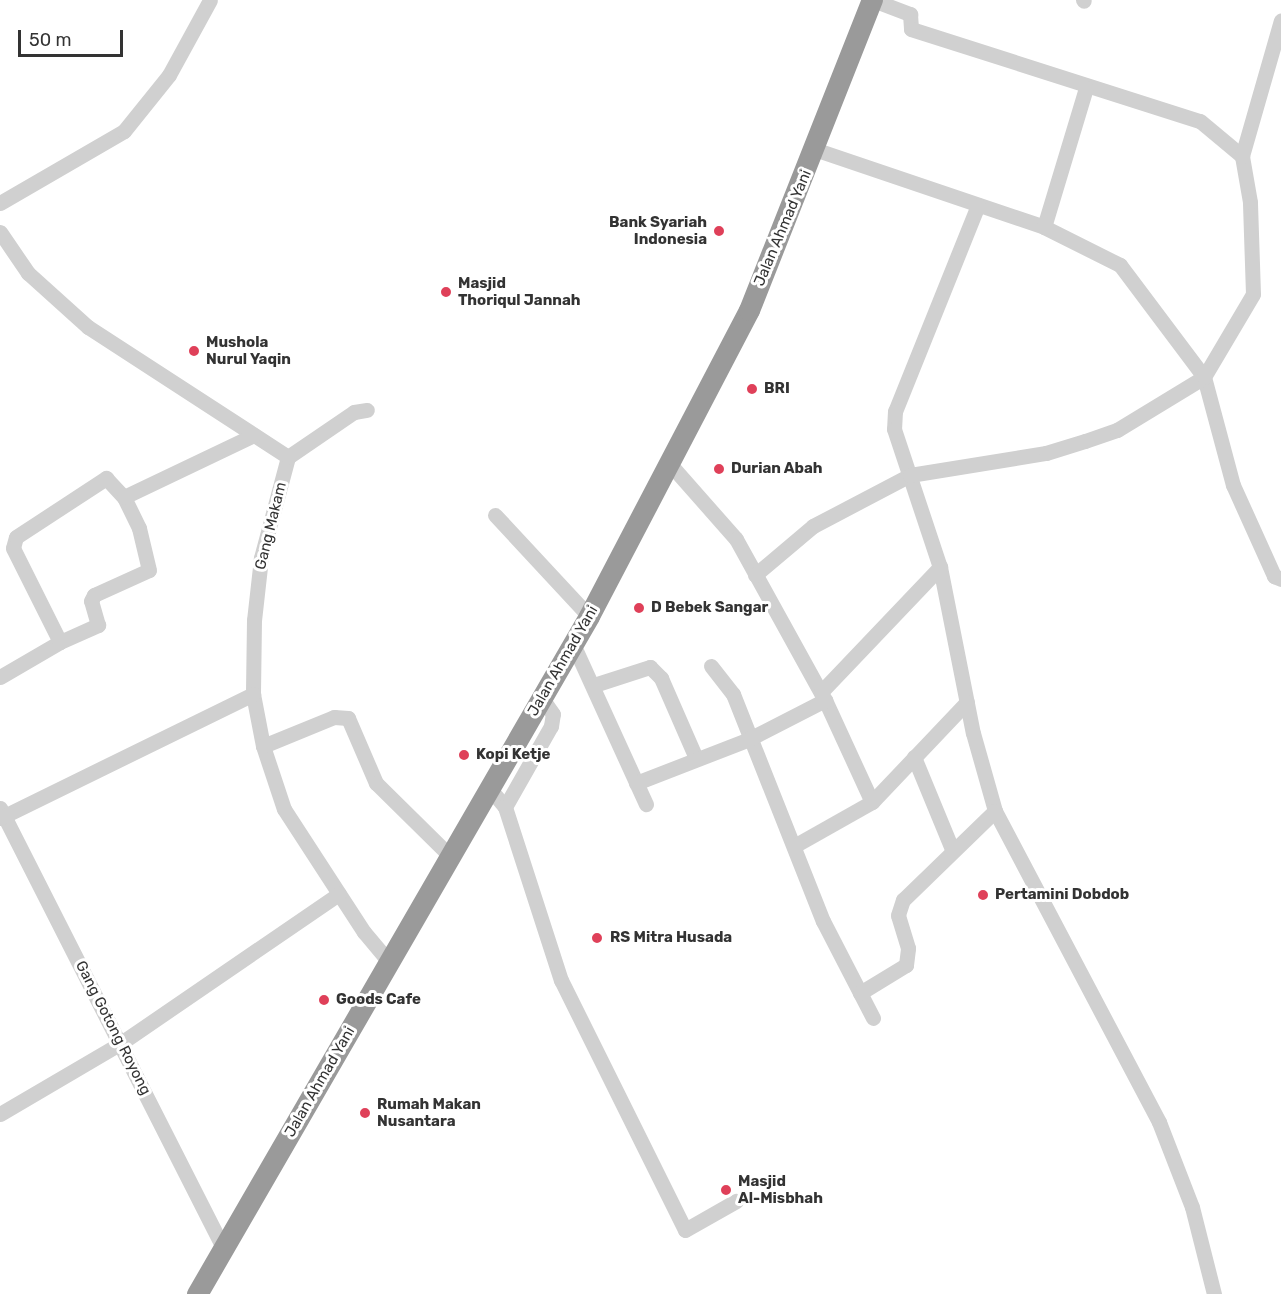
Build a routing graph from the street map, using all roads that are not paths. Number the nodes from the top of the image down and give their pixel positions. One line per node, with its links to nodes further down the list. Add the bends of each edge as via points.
1 (210, 0): 7 (street, via 169,75 124,131)
2 (872, 0): 4 (street, via 910,14 911,29); 5 (highway, Jalan Ahmad Yani)
3 (1281, 20): 6 (street, via 1257,120)
4 (1086, 88): 6 (street, via 1200,121); 9 (street)
5 (817, 150): 8 (street); 15 (highway, Jalan Ahmad Yani, via 749,309)
6 (1242, 156): 11 (street, via 1250,202 1252,294)
7 (0, 203)
8 (978, 205): 9 (street); 16 (street, via 895,411 894,429)
9 (1044, 227): 11 (street, via 1120,265)
10 (0, 232): 13 (street, via 28,273 88,327)
11 (1204, 377): 16 (street, via 1117,430 1085,441 1046,453); 21 (street, via 1233,485 1274,576)
12 (367, 410): 14 (street, via 354,412)
13 (254, 435): 14 (street); 17 (street)
14 (288, 457): 28 (street, Gang Makam, via 261,558)
15 (669, 463): 20 (street, via 736,539); 22 (highway, Jalan Ahmad Yani)
16 (910, 475): 19 (street); 20 (street, via 813,526)
17 (124, 496): 23 (street, via 139,528 149,570 94,595 91,601 98,625); 23 (street, via 106,478 13,542)
18 (495, 515): 22 (street)
19 (940, 567): 29 (street); 31 (street)
20 (755, 575): 29 (street)
21 (1281, 579)
22 (589, 616): 24 (highway, Jalan Ahmad Yani)
23 (60, 642): 26 (street)
24 (573, 644): 27 (street); 30 (highway, Jalan Ahmad Yani)
25 (711, 666): 32 (street, via 733,694)
26 (0, 677)
27 (594, 685): 35 (street, via 650,667 661,678); 36 (street)
28 (253, 694): 33 (street, Gang Makam); 42 (street)
29 (823, 696): 32 (street); 38 (street)
30 (542, 698): 37 (highway, Jalan Ahmad Yani); 40 (street, via 553,714 551,726)
31 (967, 702): 34 (street); 41 (street)
32 (747, 740): 35 (street); 43 (street)
33 (263, 746): 45 (street, via 334,717 348,718 376,783); 46 (street, Gang Makam, via 284,809)
34 (914, 757): 38 (street); 44 (street)
35 (696, 758): 36 (street)
36 (636, 783): 39 (street)
37 (490, 789): 40 (street); 45 (highway, Jalan Ahmad Yani)
38 (872, 802): 43 (street)
39 (646, 804)
40 (505, 807): 52 (street, via 561,980 686,1230)
41 (995, 811): 44 (street); 55 (street, via 1159,1122 1192,1207)
42 (1, 814): 50 (street, Gang Gotong Royong)
43 (794, 846): 48 (street, via 823,921)
44 (952, 849): 48 (street, via 899,907 906,965)
45 (450, 857): 47 (highway, Jalan Ahmad Yani)
46 (339, 894): 47 (street, Gang Makam); 50 (street)
47 (390, 962): 53 (highway, Jalan Ahmad Yani)
48 (860, 993): 49 (street)
49 (873, 1018)
50 (120, 1043): 51 (street); 53 (street, Gang Gotong Royong)
51 (0, 1114)
52 (736, 1201)
53 (224, 1249): 54 (highway, Jalan Ahmad Yani)
54 (198, 1294)
55 (1214, 1294)

